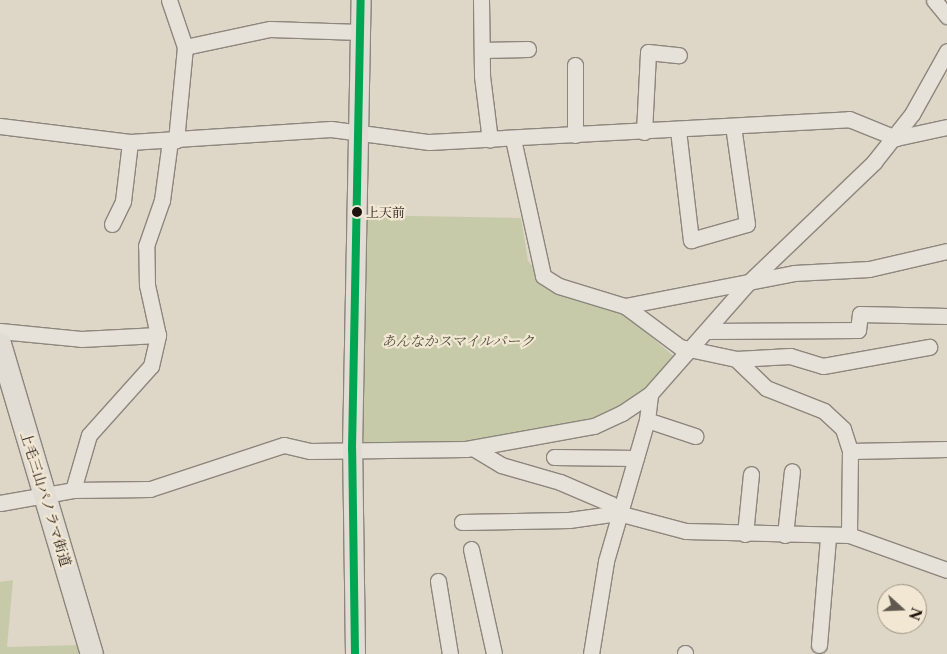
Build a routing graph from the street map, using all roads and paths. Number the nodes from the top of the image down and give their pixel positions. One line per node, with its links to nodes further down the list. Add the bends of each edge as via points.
1 (169, 0): 7 (street)
2 (361, 0): 6 (main road)
3 (481, 0): 8 (street)
4 (934, 0): 5 (street)
5 (947, 16)
6 (360, 32): 7 (street, via 270,29); 17 (main road)
7 (185, 47): 23 (street)
8 (482, 50): 9 (street); 22 (street)
9 (528, 50)
10 (947, 51): 20 (street)
11 (679, 55): 18 (street, via 648,52)
12 (575, 65): 19 (street)
13 (0, 126): 24 (street)
14 (733, 126): 16 (street); 16 (street, via 747,224 691,240); 20 (street, via 849,119)
15 (947, 127): 20 (street)
16 (678, 130): 18 (street)
17 (356, 131): 22 (street, via 429,142); 23 (street, via 331,129); 41 (main road)
18 (644, 132): 19 (street)
19 (574, 135): 21 (street)
20 (896, 138): 27 (street)
21 (513, 139): 22 (street); 28 (street, via 543,276 559,286)
22 (490, 140)
23 (173, 141): 24 (street); 32 (street, via 162,200 146,246 147,285)
24 (130, 142): 25 (street, via 123,201)
25 (112, 224)
26 (947, 251): 27 (street, via 868,269 794,273)
27 (748, 284): 28 (street); 31 (street)
28 (625, 306): 35 (street)
29 (947, 316): 31 (street, via 860,314 858,330)
30 (0, 331): 32 (street, via 81,339)
31 (707, 331): 35 (street)
32 (158, 335): 48 (street, via 151,366 90,435)
33 (0, 344): 49 (highway, 上毛三山パノラマ街道)
34 (929, 347): 36 (street, via 823,366 790,356)
35 (690, 350): 36 (street); 37 (street)
36 (736, 359): 43 (street, via 766,388 824,412 843,429)
37 (650, 394): 38 (street); 40 (street, via 594,426)
38 (648, 420): 39 (street); 45 (street)
39 (695, 436)
40 (473, 448): 41 (street); 51 (street, via 501,466 560,482 611,504)
41 (352, 449): 48 (street, via 310,451 284,445 150,489); 62 (main road)
42 (947, 449): 43 (street)
43 (850, 451): 55 (street)
44 (554, 457): 45 (street)
45 (636, 458): 51 (street)
46 (792, 471): 54 (street)
47 (751, 474): 53 (street)
48 (73, 490): 49 (street)
49 (46, 497): 50 (street); 61 (highway, 上毛三山パノラマ街道)
50 (0, 503)
51 (618, 514): 52 (street, via 569,520); 53 (street, via 660,528); 65 (street)
52 (462, 522)
53 (745, 534): 54 (street)
54 (785, 535): 56 (street)
55 (849, 535): 56 (street); 58 (street)
56 (828, 537): 60 (street)
57 (471, 549): 64 (street)
58 (947, 570)
59 (438, 581): 63 (street)
60 (819, 645)
61 (92, 654)
62 (355, 654)
63 (450, 654)
64 (494, 654)
65 (591, 654)

